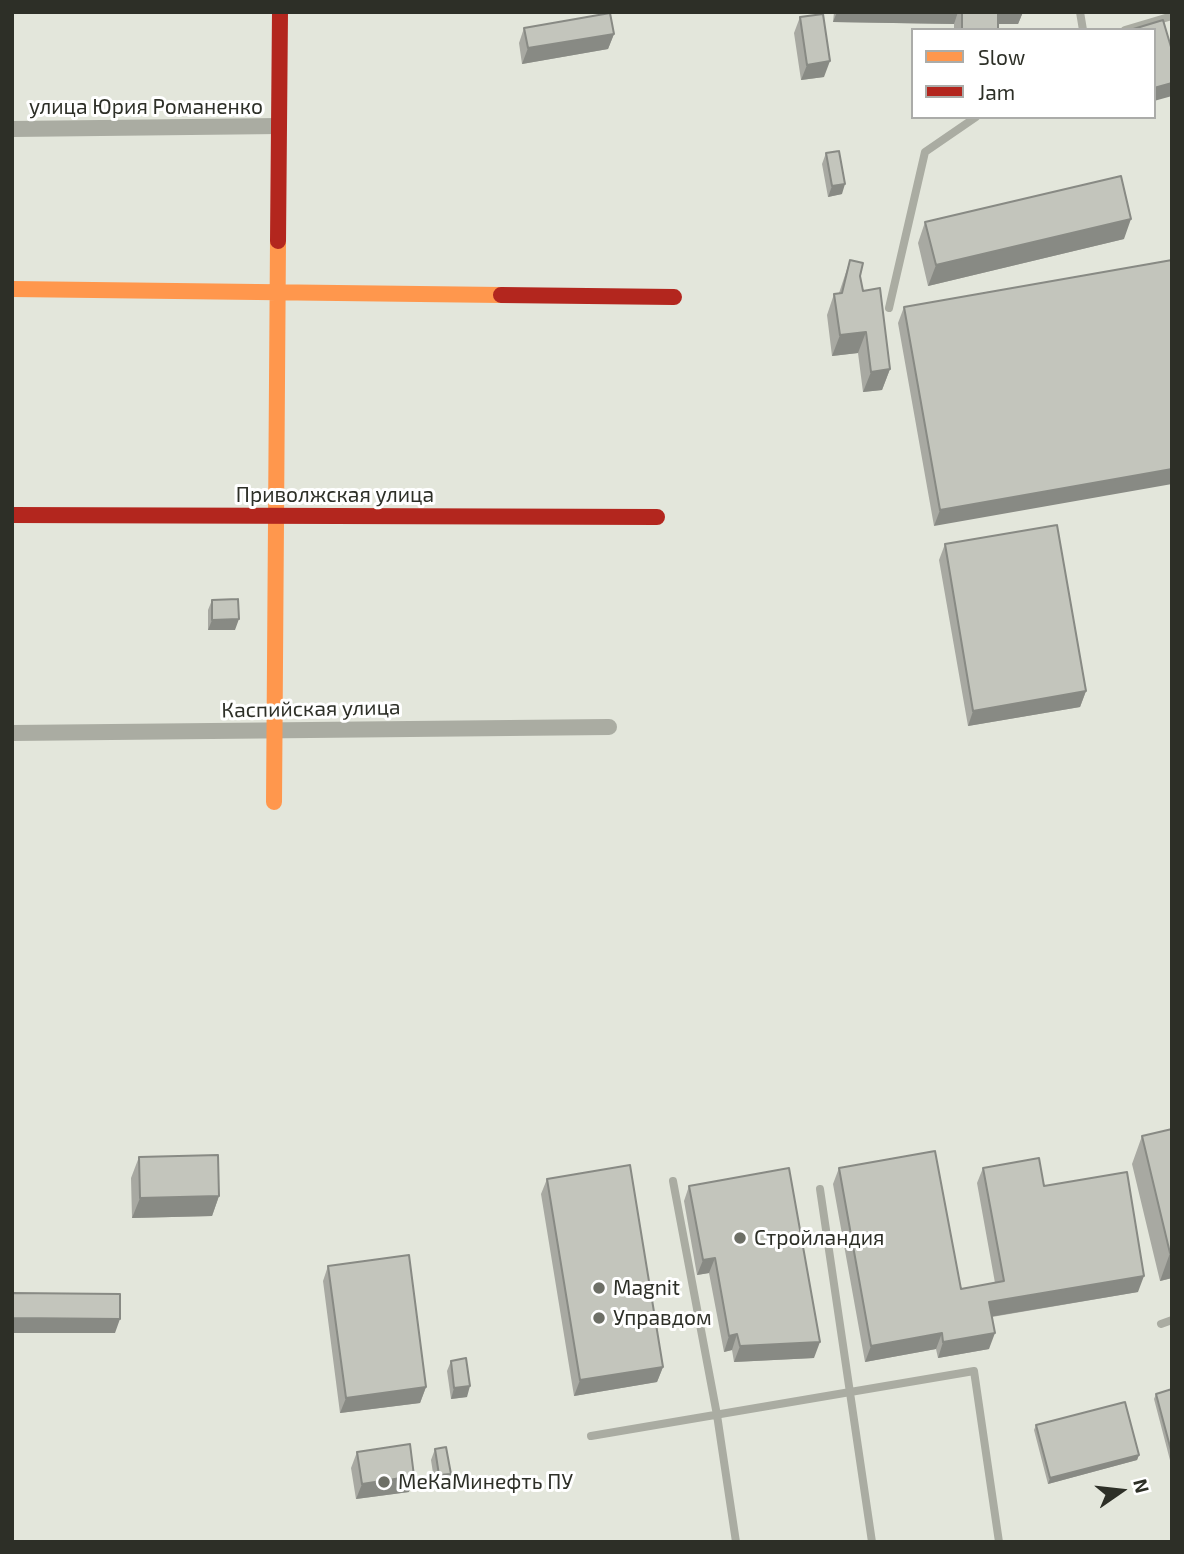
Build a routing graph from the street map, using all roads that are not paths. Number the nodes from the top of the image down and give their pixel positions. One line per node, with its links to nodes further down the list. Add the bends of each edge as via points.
1 (280, 12): 5 (street)
2 (1172, 16): 3 (lane)
3 (1132, 28)
4 (973, 119): 10 (lane, via 925,152)
5 (279, 127): 6 (street, улица Юрия Романенко); 8 (street)
6 (12, 129)
7 (12, 289): 8 (street)
8 (278, 292): 9 (street); 12 (street)
9 (674, 297)
10 (889, 308)
11 (12, 515): 12 (street, Приволжская улица)
12 (276, 516): 13 (street, Приволжская улица); 15 (street)
13 (657, 517)
14 (610, 727): 15 (street, Каспийская улица)
15 (274, 730): 16 (street, Каспийская улица); 17 (street)
16 (12, 733)
17 (274, 802)
18 (673, 1181): 23 (lane)
19 (820, 1189): 22 (lane)
20 (1172, 1320): 21 (lane)
21 (1161, 1324)
22 (849, 1392): 23 (lane); 26 (lane); 27 (lane, via 974,1370)
23 (717, 1415): 24 (lane); 25 (lane)
24 (591, 1436)
25 (736, 1542)
26 (872, 1542)
27 (999, 1542)

